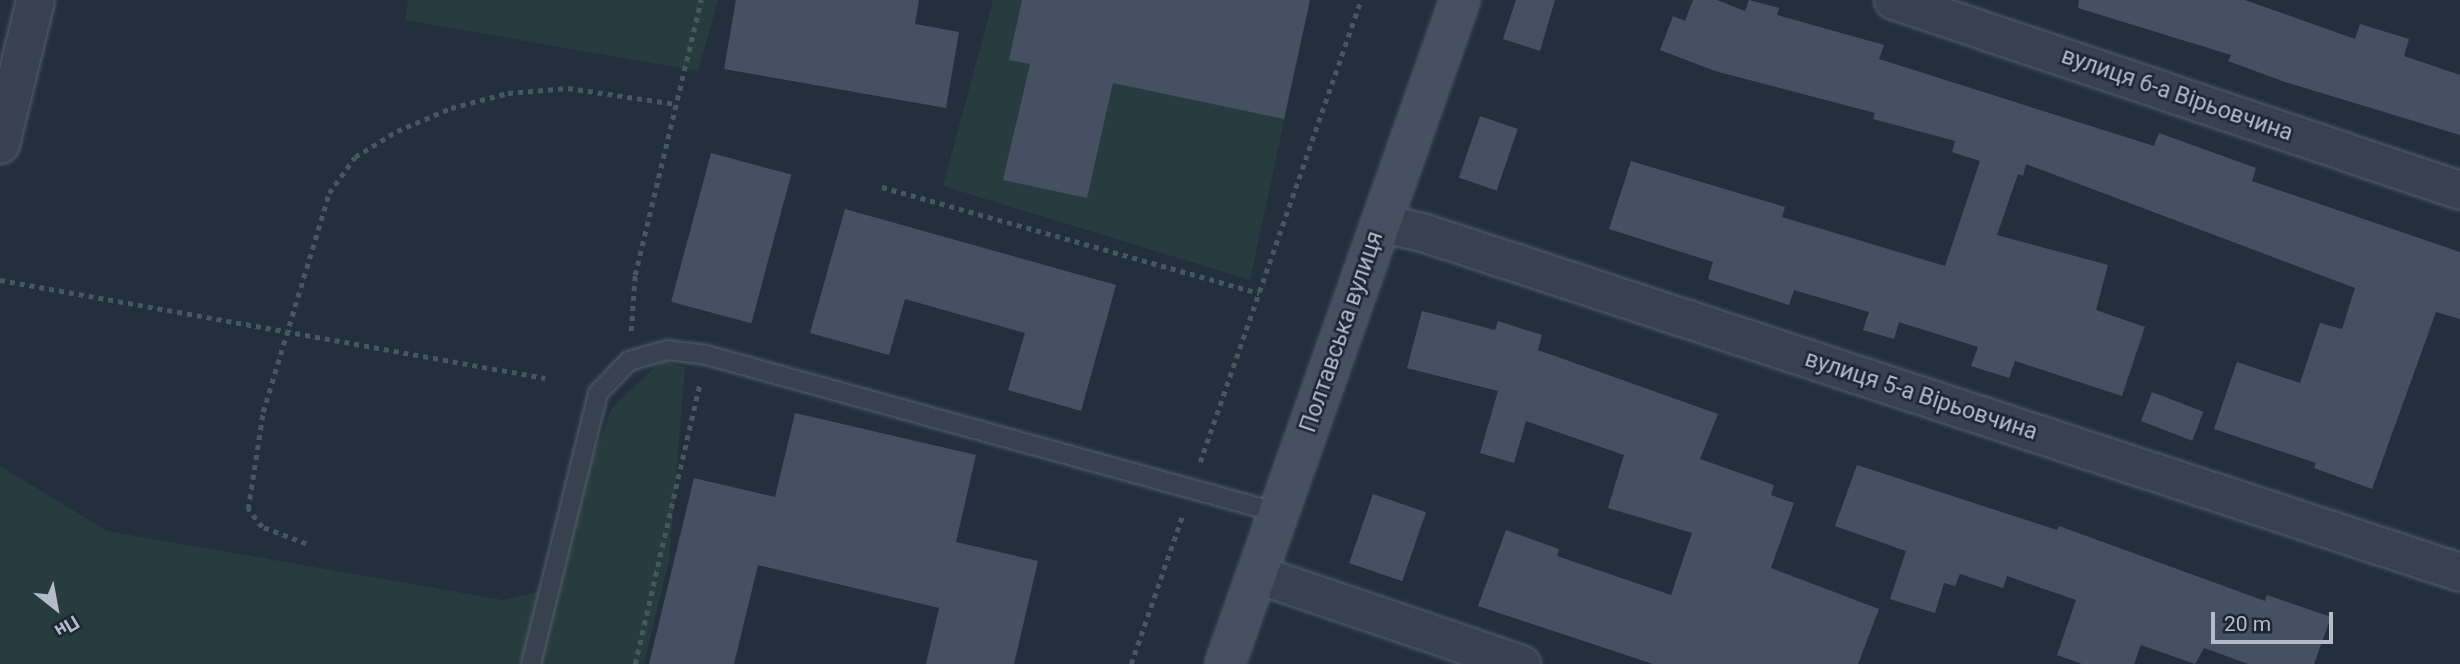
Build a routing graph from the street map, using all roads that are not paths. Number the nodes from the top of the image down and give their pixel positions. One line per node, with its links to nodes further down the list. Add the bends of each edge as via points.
1 (35, 0): 4 (street)
2 (1460, 0): 6 (main road, Полтавська вулиця)
3 (1893, 0): 5 (street, вулиця 6-а Вірьовчина)
4 (0, 144)
5 (2460, 190)
6 (1381, 223): 7 (main road, Полтавська вулиця); 8 (street, вулиця 5-а Вірьовчина, via 1422,232)
7 (1279, 513): 9 (main road, Полтавська вулиця); 10 (lane, via 706,355 667,350 629,361 598,393)
8 (2460, 572)
9 (1258, 574): 11 (main road, Полтавська вулиця); 12 (street)
10 (531, 664)
11 (1225, 664)
12 (1521, 664)

